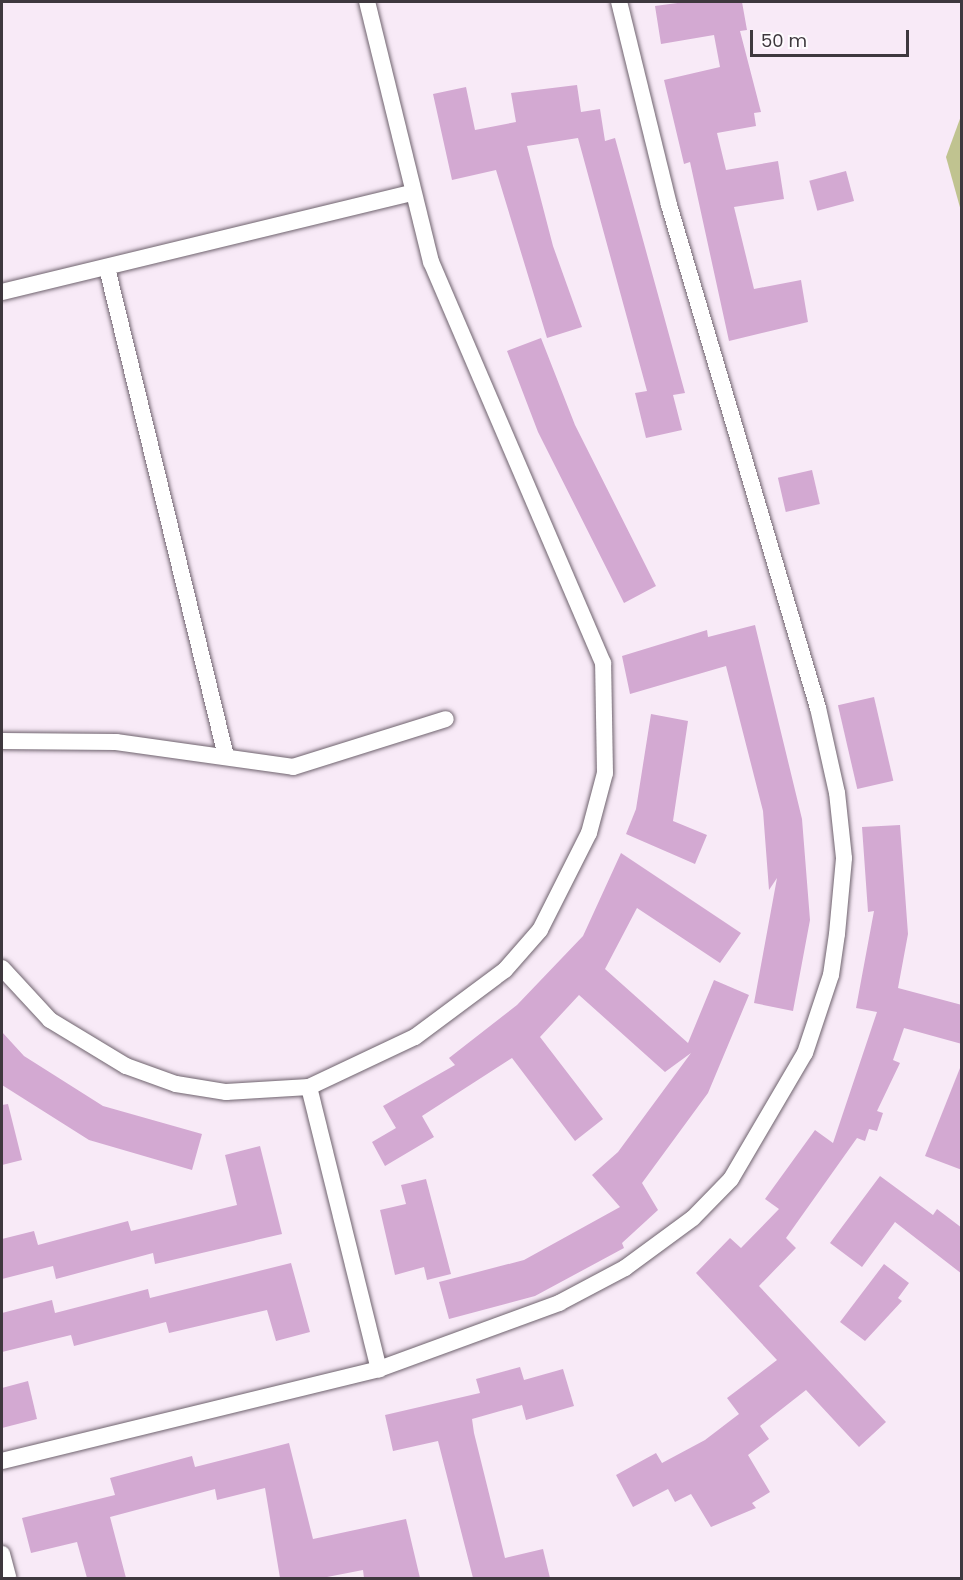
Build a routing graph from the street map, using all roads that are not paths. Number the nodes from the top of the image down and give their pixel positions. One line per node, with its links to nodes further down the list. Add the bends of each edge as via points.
1 (367, 2): 3 (street)
2 (619, 2): 11 (street, via 669,205 818,708 837,793 844,858 831,975 805,1053 774,1113 731,1179 693,1218 625,1268 559,1303)
3 (412, 193): 4 (street); 10 (street, via 436,272 603,663 605,773 589,833 566,883 540,930 505,970 415,1037)
4 (107, 268): 5 (street); 8 (street)
5 (2, 292)
6 (446, 719): 8 (street, via 293,767)
7 (2, 741): 8 (street, via 116,742 185,756)
8 (226, 756)
9 (2, 969): 10 (street, via 50,1020 126,1066 176,1084 226,1092)
10 (309, 1087): 11 (street)
11 (379, 1369): 12 (street)
12 (2, 1461)
13 (2, 1554): 14 (street)
14 (8, 1577)

